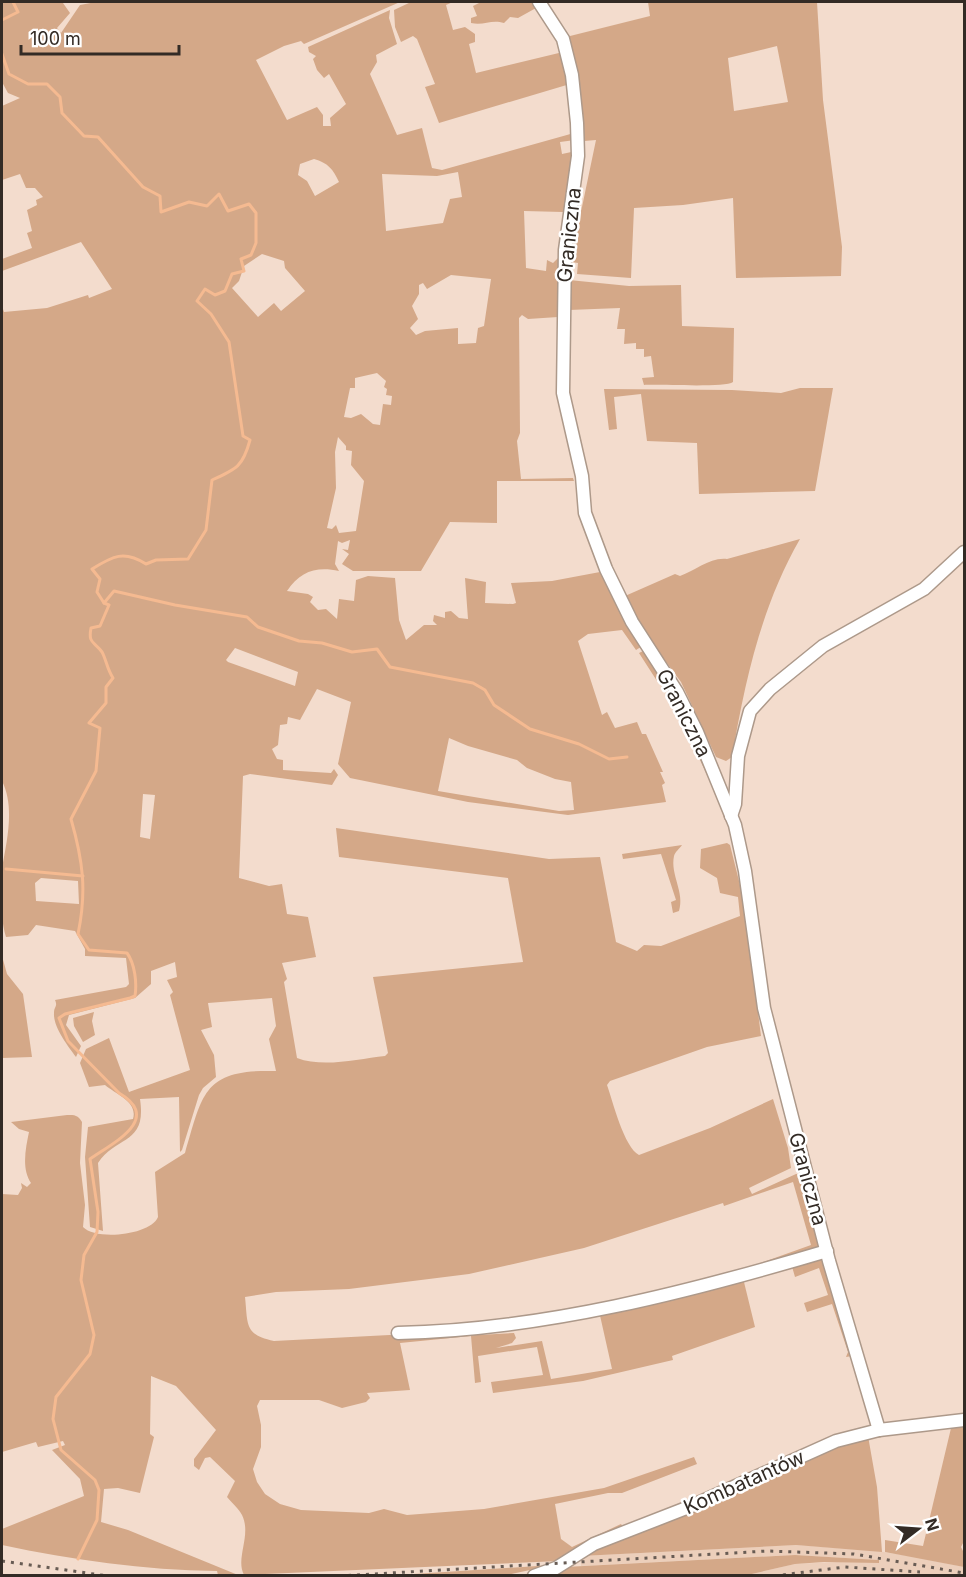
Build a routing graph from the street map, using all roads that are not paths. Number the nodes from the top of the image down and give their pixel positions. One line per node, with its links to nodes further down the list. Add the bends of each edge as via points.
1 (539, 2): 3 (street, Graniczna, via 563,39 577,123 578,156 565,250 563,373 564,402 582,476 585,513 632,622 677,692 697,732)
2 (964, 552): 3 (street, via 924,589 823,646 770,689 750,711 738,756)
3 (731, 816): 4 (street, Graniczna, via 745,871 764,1008)
4 (827, 1251): 5 (street, via 740,1277 560,1317); 7 (street, Graniczna)
5 (398, 1333)
6 (964, 1420): 7 (street, Kombatantów)
7 (879, 1430): 8 (street, Kombatantów, via 836,1441 689,1507 594,1544 556,1568)
8 (534, 1575)

